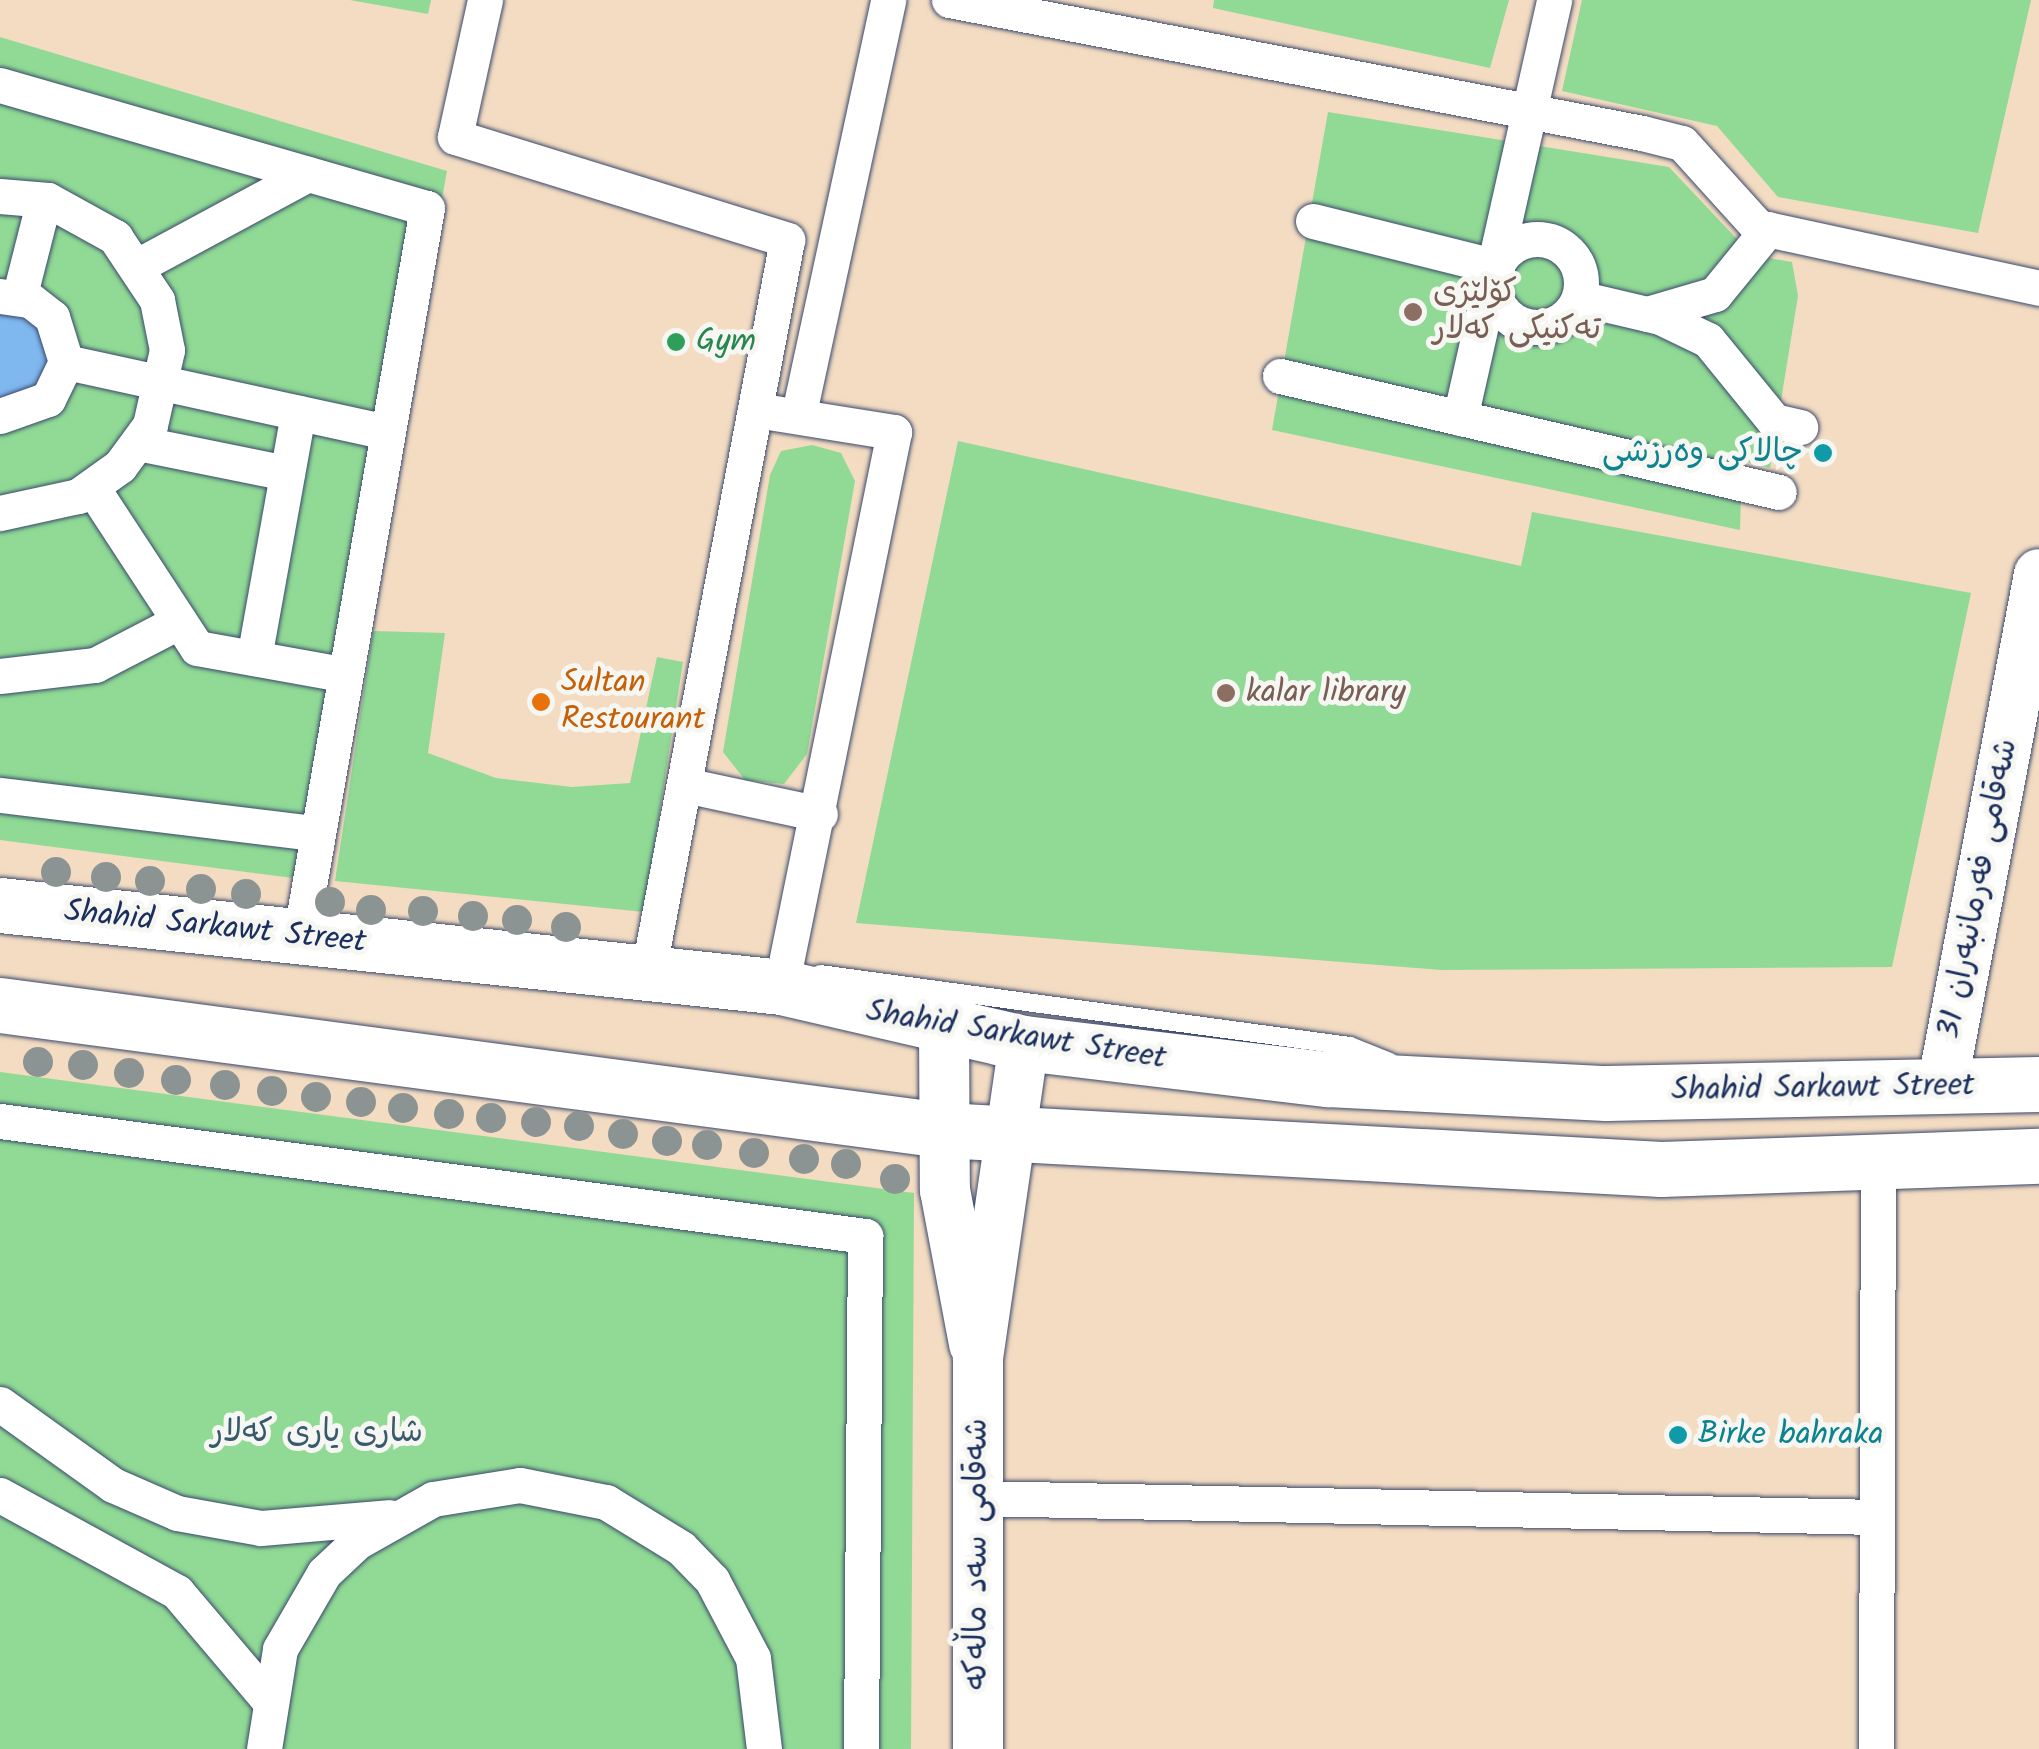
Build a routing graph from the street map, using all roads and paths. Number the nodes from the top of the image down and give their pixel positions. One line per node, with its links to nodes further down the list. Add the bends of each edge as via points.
1 (485, 0): 21 (street, via 455,136 787,240)
2 (888, 0): 22 (street)
3 (949, 0): 6 (street)
4 (1554, 0): 6 (street)
5 (0, 85): 7 (street)
6 (1529, 111): 11 (street, via 1682,144); 13 (street)
7 (308, 174): 12 (street); 27 (street, via 427,208)
8 (0, 196): 9 (street)
9 (44, 200): 12 (street, via 95,221); 15 (street)
10 (1314, 221): 13 (street)
11 (1768, 229): 14 (street); 17 (street, via 1715,294)
12 (139, 265): 20 (street, via 164,325)
13 (1496, 267): 16 (street, via 1526,240 1554,242 1580,271); 16 (street, via 1498,301 1522,324 1556,322); 25 (street)
14 (2039, 288)
15 (10, 297): 18 (street, via 52,317)
16 (1579, 298): 17 (street)
17 (1648, 314): 26 (street, via 1708,340 1774,421)
18 (66, 362): 20 (street); 24 (street, via 48,399)
19 (1280, 376): 25 (street)
20 (163, 385): 23 (street); 28 (street)
21 (756, 410): 22 (street); 38 (street)
22 (799, 412): 40 (street, via 894,432)
23 (298, 413): 27 (street); 29 (street)
24 (0, 416)
25 (1460, 418): 31 (street)
26 (1800, 427)
27 (388, 432): 36 (street)
28 (138, 443): 29 (street); 30 (street)
29 (287, 474): 35 (street)
30 (92, 489): 32 (street); 34 (street)
31 (1779, 492)
32 (0, 512)
33 (2039, 574): 50 (main road, شەقامی فەرمانبەران 31)
34 (176, 623): 35 (street, via 197,648); 37 (street, via 95,665)
35 (254, 658): 36 (street)
36 (342, 674): 41 (street)
37 (0, 676)
38 (685, 784): 40 (street); 44 (street)
39 (0, 795): 41 (street)
40 (820, 814): 45 (street)
41 (316, 832): 43 (street)
42 (0, 905): 43 (main road, Shahid Sarkawt Street)
43 (300, 938): 44 (main road, Shahid Sarkawt Street)
44 (648, 973): 45 (main road, Shahid Sarkawt Street)
45 (782, 987): 47 (main road, Shahid Sarkawt Street); 51 (lane, via 829,971 1350,1046)
46 (0, 1004): 53 (main road)
47 (944, 1026): 48 (main road, Shahid Sarkawt Street); 53 (main road)
48 (1024, 1043): 51 (main road, Shahid Sarkawt Street); 54 (main road)
49 (2039, 1084): 50 (main road, Shahid Sarkawt Street)
50 (1942, 1086): 51 (main road, Shahid Sarkawt Street)
51 (1456, 1088)
52 (0, 1122): 66 (street, via 865,1236)
53 (943, 1130): 54 (main road); 57 (main road, via 952,1250)
54 (1014, 1135): 56 (main road, via 1661,1169); 57 (main road)
55 (2039, 1156): 56 (main road)
56 (1878, 1158): 62 (street)
57 (978, 1358): 60 (main road, شەقامی سەد ماڵەکە)
58 (0, 1404): 61 (street, via 113,1485 177,1513 262,1528)
59 (0, 1495): 63 (street, via 178,1592)
60 (978, 1498): 62 (street); 67 (main road, شەقامی سەد ماڵەکە)
61 (395, 1516): 63 (street, via 356,1542 298,1608); 65 (street, via 448,1495 520,1485 592,1498 646,1522 702,1570 736,1617 763,1700)
62 (1876, 1517): 68 (street)
63 (267, 1698): 64 (street)
64 (264, 1749)
65 (764, 1749)
66 (862, 1749)
67 (978, 1749)
68 (1876, 1749)

